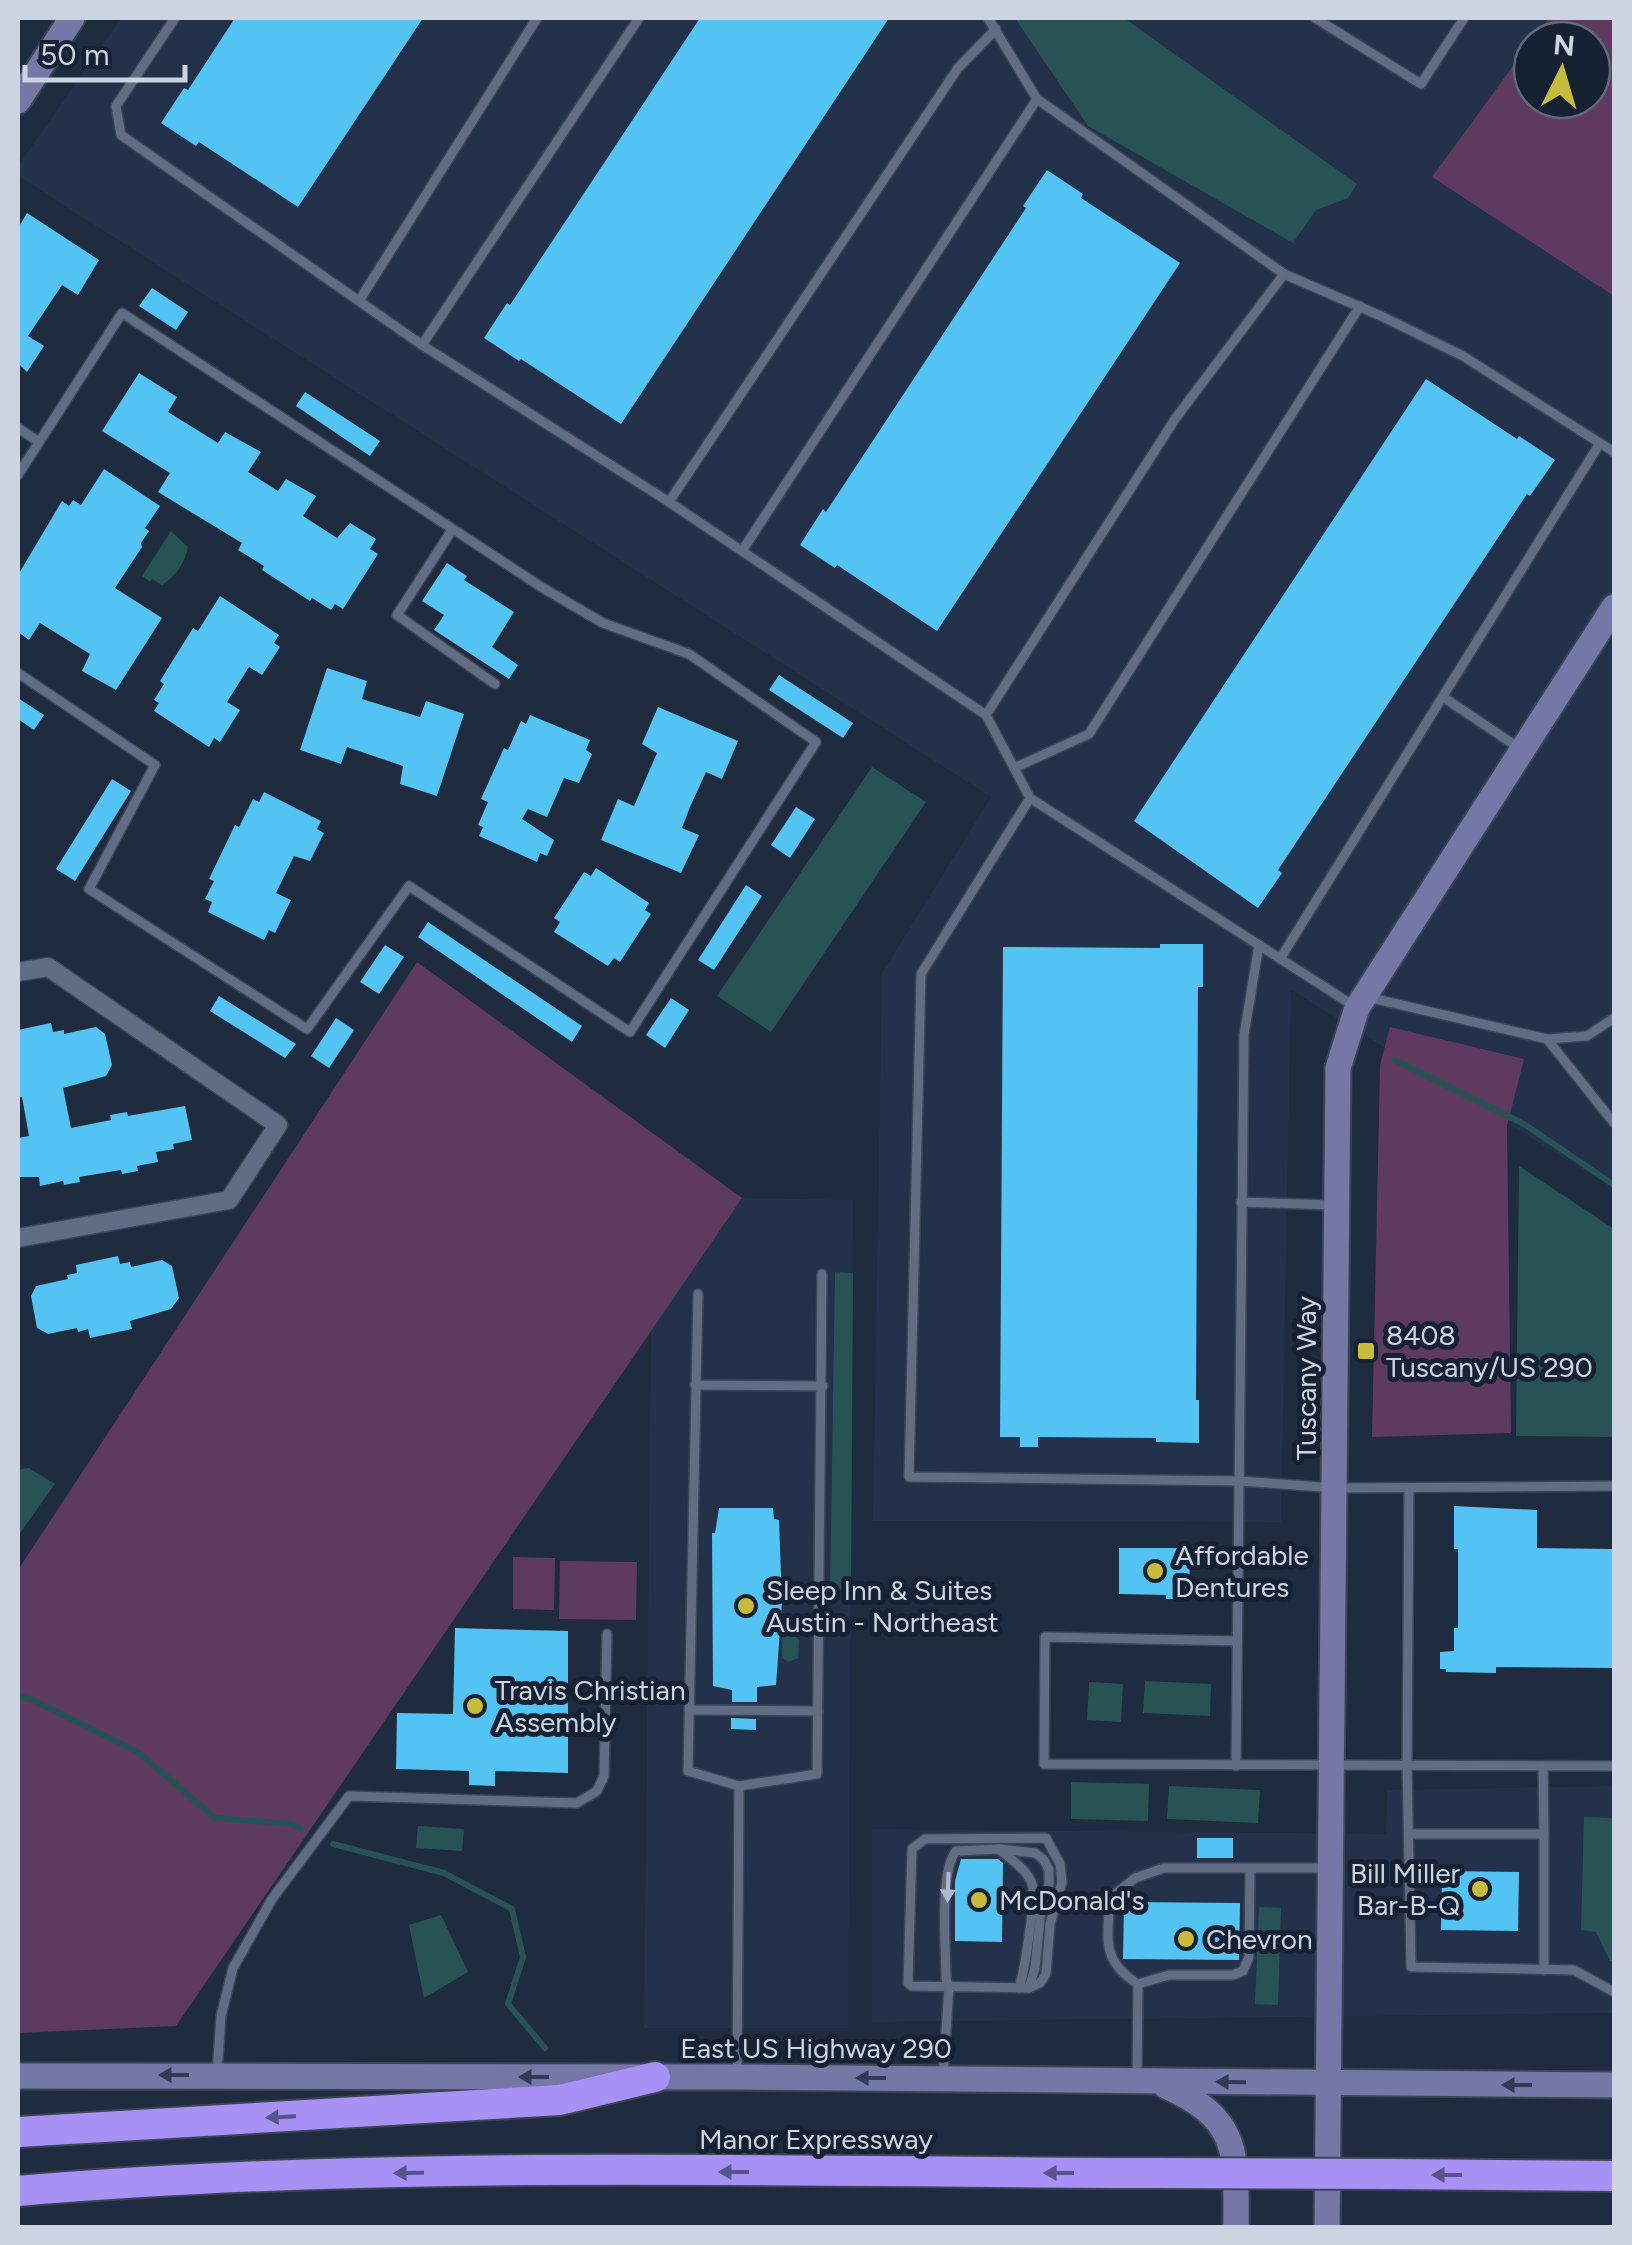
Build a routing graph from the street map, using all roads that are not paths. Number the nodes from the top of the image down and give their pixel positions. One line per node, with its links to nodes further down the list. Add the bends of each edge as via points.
1 (72, 18): 10 (main road)
2 (175, 18): 12 (lane, via 116,106 121,136)
3 (537, 18): 12 (lane)
4 (639, 18): 14 (lane)
5 (988, 18): 8 (lane)
6 (1315, 18): 7 (lane, via 1421,84)
7 (1464, 18)
8 (996, 29): 9 (lane); 20 (lane, via 958,68)
9 (1037, 98): 11 (lane); 22 (lane)
10 (18, 101)
11 (1284, 274): 13 (lane); 27 (lane, via 1175,419)
12 (358, 301): 14 (lane)
13 (1360, 306): 17 (lane, via 1462,356); 29 (lane, via 1089,734)
14 (422, 345): 20 (lane)
15 (18, 428): 16 (lane)
16 (39, 442): 19 (lane); 21 (lane, via 122,313)
17 (1600, 443): 18 (lane); 26 (lane)
18 (1614, 452)
19 (18, 474)
20 (669, 502): 22 (lane)
21 (452, 530): 24 (lane, via 602,623 689,654 816,742 630,1032 409,886 307,1029 89,889 154,765); 25 (lane, via 396,615)
22 (742, 551): 27 (lane)
23 (1614, 607): 28 (main road, Tuscany Way)
24 (18, 673)
25 (496, 684)
26 (1443, 697): 28 (lane); 32 (lane)
27 (986, 715): 29 (lane)
28 (1522, 750): 34 (main road, Tuscany Way)
29 (1014, 768): 30 (lane)
30 (1030, 798): 31 (lane); 45 (lane, via 921,974 909,1477)
31 (1259, 945): 32 (lane); 38 (lane, via 1244,1034)
32 (1280, 959): 34 (lane)
33 (18, 972): 40 (street, via 48,966 278,1125 230,1200)
34 (1360, 1002): 36 (lane); 39 (main road, Tuscany Way, via 1338,1068)
35 (1614, 1018): 36 (lane, via 1586,1036)
36 (1546, 1039): 37 (lane)
37 (1614, 1123)
38 (1241, 1202): 39 (lane); 45 (lane)
39 (1337, 1205): 47 (main road, Tuscany Way)
40 (18, 1238)
41 (822, 1274): 44 (lane)
42 (698, 1294): 43 (lane)
43 (695, 1385): 44 (lane); 51 (lane)
44 (823, 1386): 52 (lane)
45 (1240, 1481): 47 (lane); 50 (lane)
46 (1614, 1486): 48 (lane)
47 (1335, 1488): 48 (lane); 57 (main road, Tuscany Way)
48 (1408, 1488): 53 (lane)
49 (607, 1634): 69 (lane, via 604,1776 597,1791 577,1804 349,1796 272,1899 232,1968)
50 (1238, 1642): 54 (lane); 54 (lane, via 1045,1638 1044,1764)
51 (689, 1710): 52 (lane); 58 (lane, via 688,1771)
52 (818, 1712): 58 (lane, via 817,1774)
53 (1407, 1765): 55 (lane); 57 (lane); 59 (lane)
54 (1236, 1766): 57 (lane)
55 (1543, 1766): 56 (lane); 60 (lane)
56 (1614, 1766)
57 (1333, 1767): 62 (main road, Tuscany Way)
58 (739, 1786): 72 (lane)
59 (1408, 1834): 60 (lane); 64 (lane, via 1411,1967)
60 (1544, 1834): 64 (lane)
61 (999, 1849): 66 (lane, one-way to 66, via 964,1849 949,1860); 67 (lane, via 1035,1889); 67 (lane, via 1035,1853 1049,1870 1035,1968)
62 (1332, 1868): 63 (lane); 75 (main road, Tuscany Way)
63 (1250, 1870): 65 (lane, via 1249,1957 1243,1971); 65 (lane, via 1164,1868 1135,1878 1110,1898 1108,1953)
64 (1544, 1970): 68 (lane, via 1574,1970)
65 (1138, 1984): 74 (lane)
66 (949, 1987): 67 (lane); 67 (lane, via 908,1983 912,1849 925,1838 1046,1838 1062,1882 1046,1974); 73 (lane)
67 (1024, 1988)
68 (1614, 1994)
69 (217, 2075): 70 (main road, East US Highway 290, one-way to 70); 71 (main road, East US Highway 290, one-way to 69)
70 (18, 2076)
71 (656, 2078): 72 (main road, East US Highway 290); 77 (highway, one-way to 77, via 560,2100)
72 (737, 2078): 73 (main road, East US Highway 290, one-way to 72)
73 (942, 2079): 74 (main road, East US Highway 290)
74 (1146, 2081): 75 (main road, East US Highway 290, one-way to 74); 82 (main road, via 1196,2100 1232,2144)
75 (1328, 2083): 76 (main road, East US Highway 290, one-way to 75); 83 (main road, Tuscany Way)
76 (1614, 2086)
77 (18, 2132)
78 (18, 2175): 80 (highway)
79 (1614, 2176): 80 (highway, Manor Expressway, one-way to 80, bridge, via 488,2171)
80 (162, 2179): 81 (highway, Manor Expressway)
81 (18, 2191)
82 (1236, 2228)
83 (1327, 2228)

